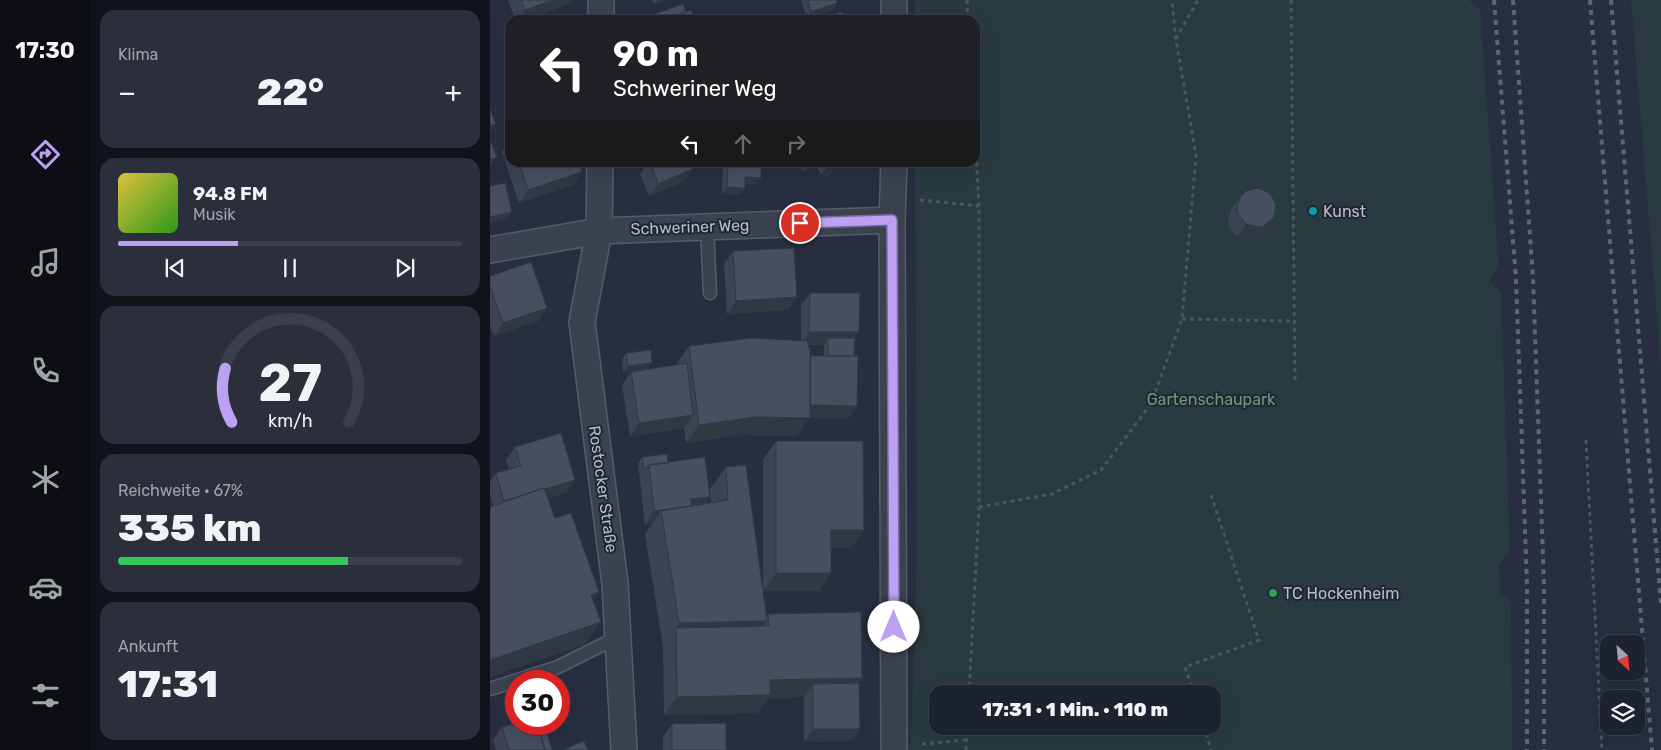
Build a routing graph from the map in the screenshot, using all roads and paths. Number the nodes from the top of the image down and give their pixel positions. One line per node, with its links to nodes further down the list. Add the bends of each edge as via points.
1 (601, 0): 7 (street)
2 (894, 0): 8 (street)
3 (967, 0): 9 (path)
4 (1172, 0): 10 (path)
5 (1198, 0): 10 (path)
6 (1291, 0): 21 (path)
7 (601, 15)
8 (894, 15)
9 (968, 15)
10 (1176, 40): 20 (path, via 1196,155)
11 (600, 167): 17 (street, Rostocker Straße)
12 (894, 167): 15 (street)
13 (977, 167): 14 (path)
14 (979, 206): 15 (path, via 914,200); 25 (path)
15 (893, 211): 16 (street, Schweriner Weg); 33 (street)
16 (707, 227): 17 (street, Schweriner Weg); 19 (lane)
17 (599, 231): 18 (street, Schweriner Weg); 26 (street, Rostocker Straße, via 582,322 615,584)
18 (490, 250)
19 (710, 293)
20 (1182, 319): 21 (path); 25 (path, via 1152,404 1101,470 1052,494)
21 (1295, 321): 22 (path)
22 (1295, 384)
23 (1586, 440): 37 (path)
24 (1210, 492): 28 (path, via 1260,640 1185,667)
25 (979, 507): 27 (path)
26 (618, 637): 29 (lane, via 558,667); 34 (street, Rostocker Straße)
27 (969, 685)
28 (1191, 685)
29 (490, 689)
30 (966, 735): 32 (path)
31 (1207, 735): 36 (path)
32 (966, 740): 33 (path); 35 (path)
33 (894, 746)
34 (624, 750)
35 (966, 750)
36 (1211, 750)
37 (1602, 750)

